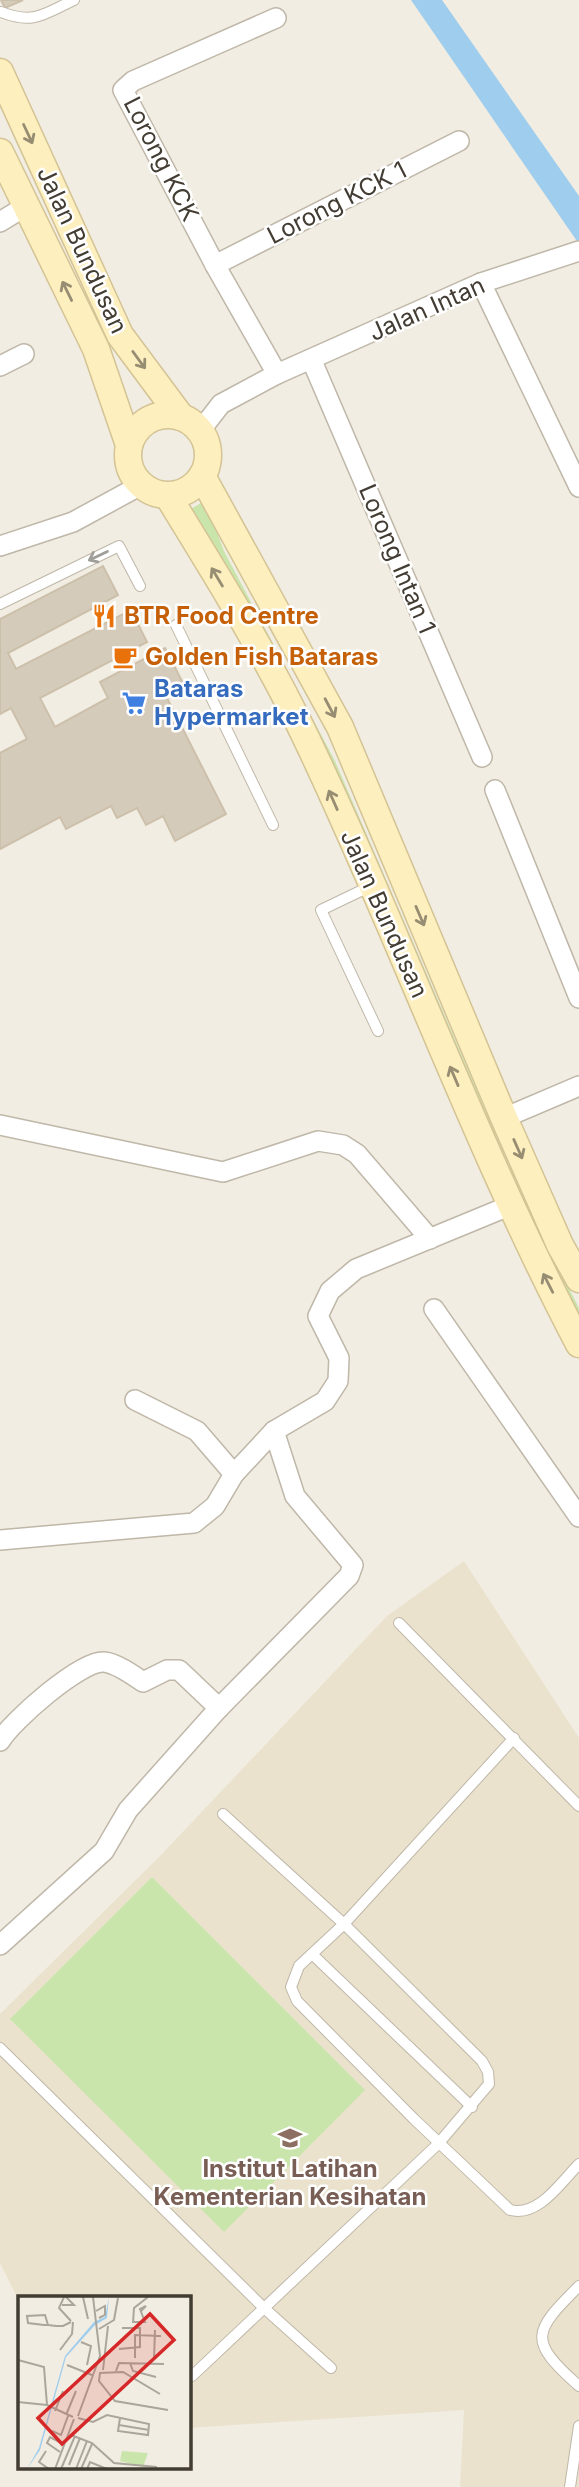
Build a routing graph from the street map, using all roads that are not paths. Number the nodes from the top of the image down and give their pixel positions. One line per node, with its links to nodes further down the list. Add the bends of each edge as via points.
1 (74, 0): 2 (lane, via 35,18 21,20)
2 (0, 12)
3 (276, 18): 10 (street, Lorong KCK, via 133,81 123,90)
4 (0, 72): 16 (main road, Jalan Bundusan, one-way to 16, via 120,335)
5 (459, 141): 10 (street, Lorong KCK 1)
6 (0, 152): 7 (main road, Jalan Bundusan)
7 (26, 206): 8 (street); 17 (main road, Jalan Bundusan, one-way to 7, via 96,349)
8 (0, 222)
9 (577, 251): 11 (street, Jalan Intan)
10 (215, 265): 15 (street, Lorong KCK)
11 (481, 283): 13 (street, Jalan Intan); 20 (street)
12 (24, 354): 14 (street)
13 (312, 360): 15 (street, Jalan Intan); 26 (street, Lorong Intan 1)
14 (0, 366)
15 (277, 374): 16 (street, Jalan Intan)
16 (190, 424): 17 (main road, via 168,415 144,423); 18 (main road, via 208,453)
17 (129, 445): 19 (main road, via 129,467)
18 (202, 476): 21 (main road, via 181,493); 33 (main road, Jalan Bundusan, one-way to 33, via 340,727)
19 (141, 485): 21 (main road); 22 (street, via 73,522)
20 (579, 487)
21 (168, 496): 29 (main road, Jalan Bundusan, one-way to 21, via 306,738)
22 (0, 546)
23 (141, 586): 24 (lane, one-way to 24, via 119,546)
24 (0, 604)
25 (177, 625): 28 (lane)
26 (482, 757)
27 (495, 790): 30 (street)
28 (273, 825)
29 (372, 886): 31 (lane, via 321,910); 35 (main road, Jalan Bundusan, one-way to 29)
30 (579, 998)
31 (378, 1031)
32 (579, 1086): 33 (street)
33 (504, 1118): 37 (main road, Jalan Bundusan, one-way to 37)
34 (0, 1125): 36 (street, via 223,1172 318,1141 342,1145 357,1154)
35 (509, 1206): 36 (street); 39 (main road, Jalan Bundusan, one-way to 35)
36 (430, 1240): 41 (street, via 356,1269 330,1291 318,1315 340,1358 338,1381 325,1401)
37 (579, 1279)
38 (434, 1309): 43 (street)
39 (579, 1344)
40 (135, 1400): 42 (street, via 197,1431)
41 (274, 1431): 42 (street); 46 (street, via 295,1496 353,1565 332,1596)
42 (234, 1474): 44 (street, via 215,1506 194,1522)
43 (579, 1517)
44 (0, 1540)
45 (399, 1623): 47 (lane)
46 (219, 1708): 48 (street, via 179,1670 167,1670 143,1682 105,1662 87,1664 14,1723); 52 (street, via 128,1810 104,1851)
47 (514, 1738): 49 (lane); 51 (lane)
48 (0, 1741)
49 (579, 1806)
50 (223, 1814): 51 (lane)
51 (344, 1924): 53 (lane); 55 (lane, via 482,2061 489,2084)
52 (0, 1945)
53 (312, 1954): 55 (lane); 56 (lane, via 299,1966 290,1987 298,2001)
54 (0, 2048): 59 (lane)
55 (472, 2107): 56 (lane)
56 (438, 2144): 57 (lane, via 498,2201 520,2213 533,2210); 59 (lane)
57 (579, 2164)
58 (579, 2286): 62 (lane, via 551,2314 542,2329 541,2344)
59 (264, 2308): 60 (lane); 61 (lane)
60 (331, 2368)
61 (192, 2376)
62 (579, 2386)
63 (579, 2426): 64 (lane)
64 (570, 2487)

